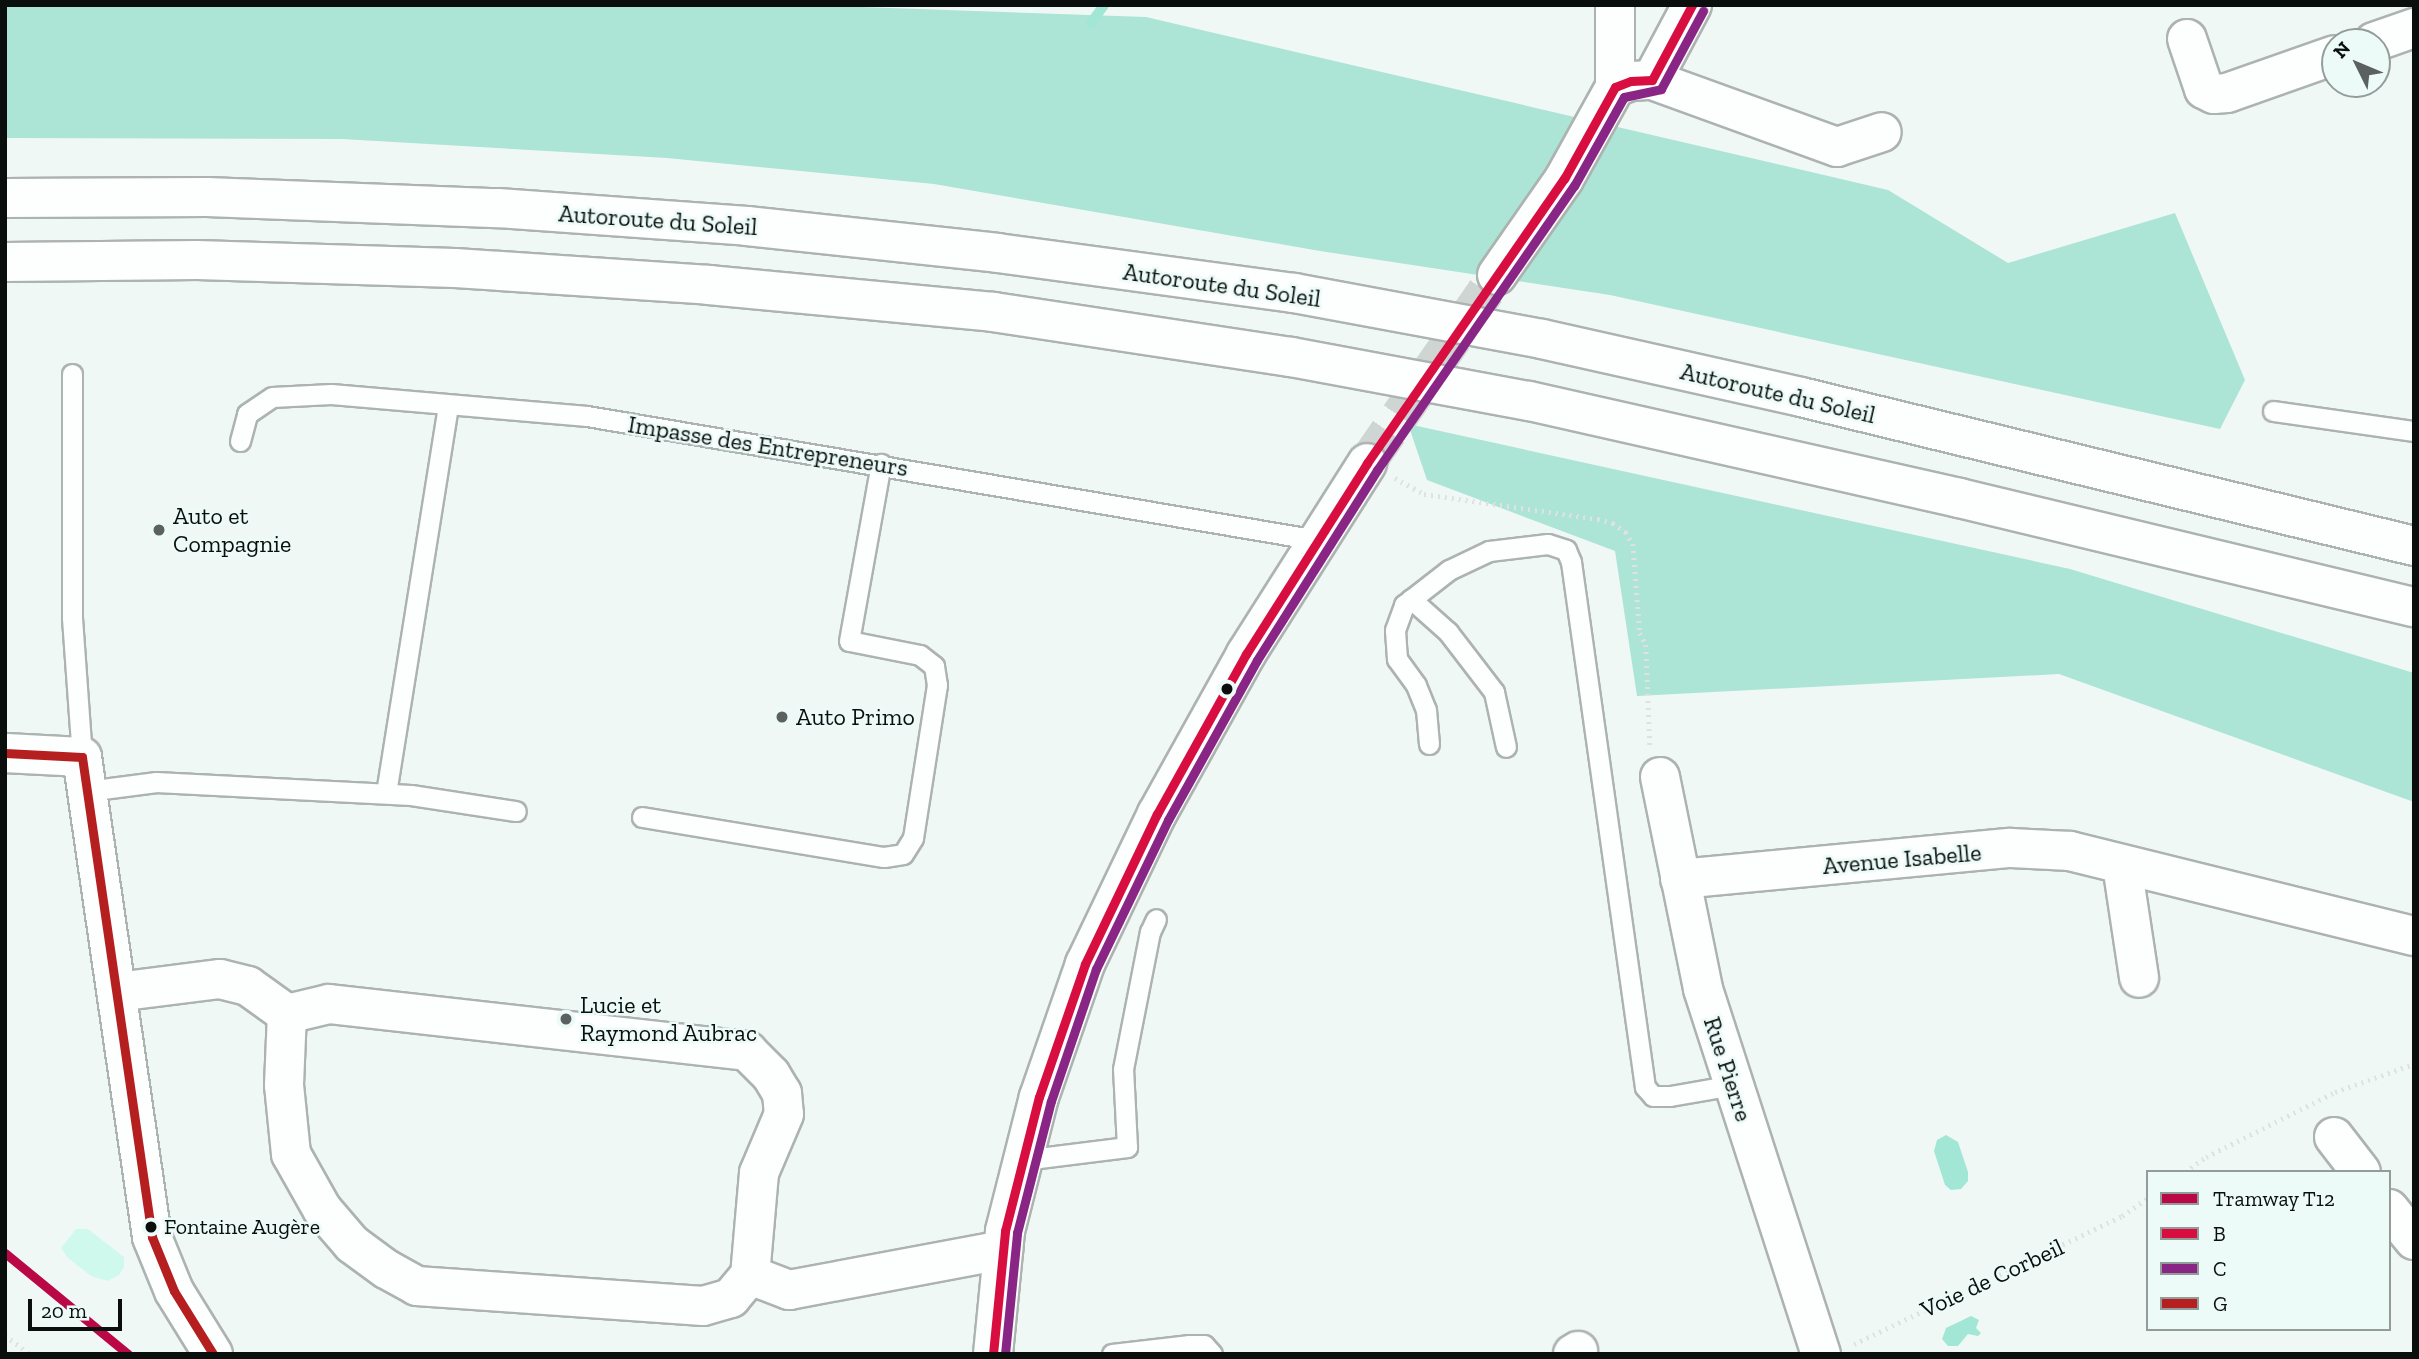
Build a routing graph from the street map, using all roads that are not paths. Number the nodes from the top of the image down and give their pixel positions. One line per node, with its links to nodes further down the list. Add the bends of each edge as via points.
1 (1615, 5): 8 (main road)
2 (1692, 5): 7 (main road)
3 (2414, 28): 4 (main road)
4 (2391, 36)
5 (2187, 39): 6 (main road, via 2204,89 2214,94)
6 (2321, 60)
7 (1652, 80): 8 (main road); 9 (main road, via 1837,147)
8 (1615, 87): 12 (main road, via 1564,179)
9 (1882, 132)
10 (5, 198): 21 (main road, Autoroute du Soleil, via 206,197 498,208 998,253 1294,293 1542,339 1801,397)
11 (5, 262): 23 (main road, via 197,260 455,268 709,285 993,312 1290,357 1529,401)
12 (1497, 275)
13 (72, 374): 27 (lane, via 72,618)
14 (448, 405): 17 (lane, Impasse des Entrepreneurs, via 331,394 272,397 247,414); 19 (lane, Impasse des Entrepreneurs, via 587,416); 29 (lane)
15 (2273, 411): 16 (lane)
16 (2414, 431)
17 (240, 441)
18 (1367, 463): 20 (main road)
19 (881, 464): 20 (lane, Impasse des Entrepreneurs); 31 (lane, via 849,641 920,655 934,666 937,685 913,838 903,854 884,857)
20 (1317, 540): 41 (main road, via 1246,654 1157,814 1085,964 1039,1097)
21 (2414, 545)
22 (1411, 599): 24 (lane, via 1395,630 1396,659 1416,685 1426,710); 25 (lane, via 1448,632 1494,692); 39 (lane, via 1449,570 1489,551 1548,544 1566,550 1645,1087 1653,1096 1670,1096)
23 (2414, 607)
24 (1429, 744)
25 (1506, 747)
26 (5, 753): 27 (main road)
27 (85, 774): 29 (lane, via 156,782); 37 (main road)
28 (1660, 777): 33 (main road, Rue Pierre)
29 (386, 793): 30 (lane)
30 (516, 811)
31 (642, 817)
32 (2122, 865): 33 (main road, Avenue Isabelle, via 2070,851 2011,848); 35 (main road, Avenue Isabelle); 36 (main road)
33 (1680, 879): 39 (main road, Rue Pierre, via 1703,989)
34 (1156, 919): 41 (lane, via 1123,1069 1127,1147)
35 (2414, 936)
36 (2139, 978)
37 (117, 992): 38 (main road, via 220,979 248,986); 48 (main road, via 152,1237 174,1291)
38 (287, 1014): 46 (main road, via 284,1085 291,1154 322,1209 352,1244 386,1269 417,1286 703,1306 731,1298); 46 (main road, via 328,1004 747,1051 782,1093 785,1114 760,1174)
39 (1734, 1085): 47 (main road, Rue Pierre)
40 (2334, 1137): 42 (main road)
41 (1023, 1160): 45 (main road)
42 (2359, 1170)
43 (2391, 1211): 44 (main road)
44 (2414, 1240)
45 (1003, 1250): 46 (main road, via 789,1290); 49 (main road)
46 (750, 1275)
47 (1832, 1351)
48 (213, 1354)
49 (993, 1354)
50 (1111, 1354): 51 (lane, via 1204,1345)
51 (1212, 1354)

